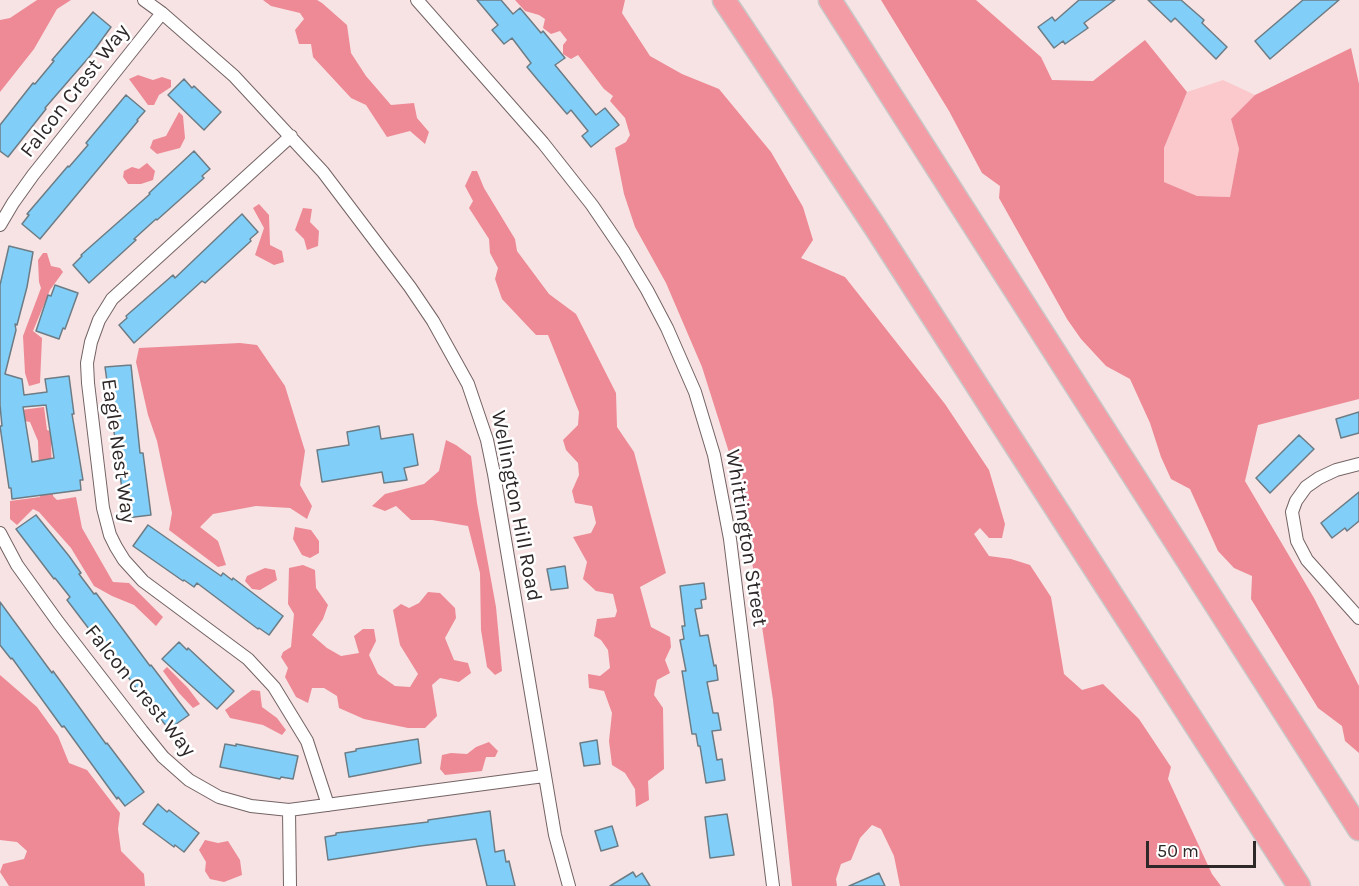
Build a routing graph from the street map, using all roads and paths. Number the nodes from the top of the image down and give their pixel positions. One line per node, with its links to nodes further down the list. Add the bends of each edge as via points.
1 (144, 0): 5 (street, Wellington Hill Road)
2 (417, 0): 17 (street, Whittington Street, via 592,205 647,290 695,392 714,455 730,539)
3 (724, 0): 18 (highway)
4 (830, 0): 14 (highway)
5 (162, 13): 6 (street, Wellington Hill Road, via 234,76); 7 (street, Falcon Crest Way, via 33,175)
6 (291, 136): 11 (street, Wellington Hill Road, via 351,206 410,287 451,351 478,407 494,474); 12 (street, Eagle Nest Way, via 112,299 91,342 88,383 103,508 116,547 143,581 248,659 274,687 307,741)
7 (0, 225)
8 (1359, 464): 10 (street, via 1336,470 1306,487 1292,512 1297,541 1307,560)
9 (0, 533): 13 (street, Falcon Crest Way, via 58,622 163,757 189,780 219,797 251,806)
10 (1359, 618)
11 (544, 776): 12 (street, Falcon Crest Way); 16 (street, Wellington Hill Road)
12 (328, 805): 13 (street, Falcon Crest Way)
13 (289, 810): 15 (street)
14 (1359, 829)
15 (290, 886)
16 (569, 886)
17 (773, 886)
18 (1299, 886)

